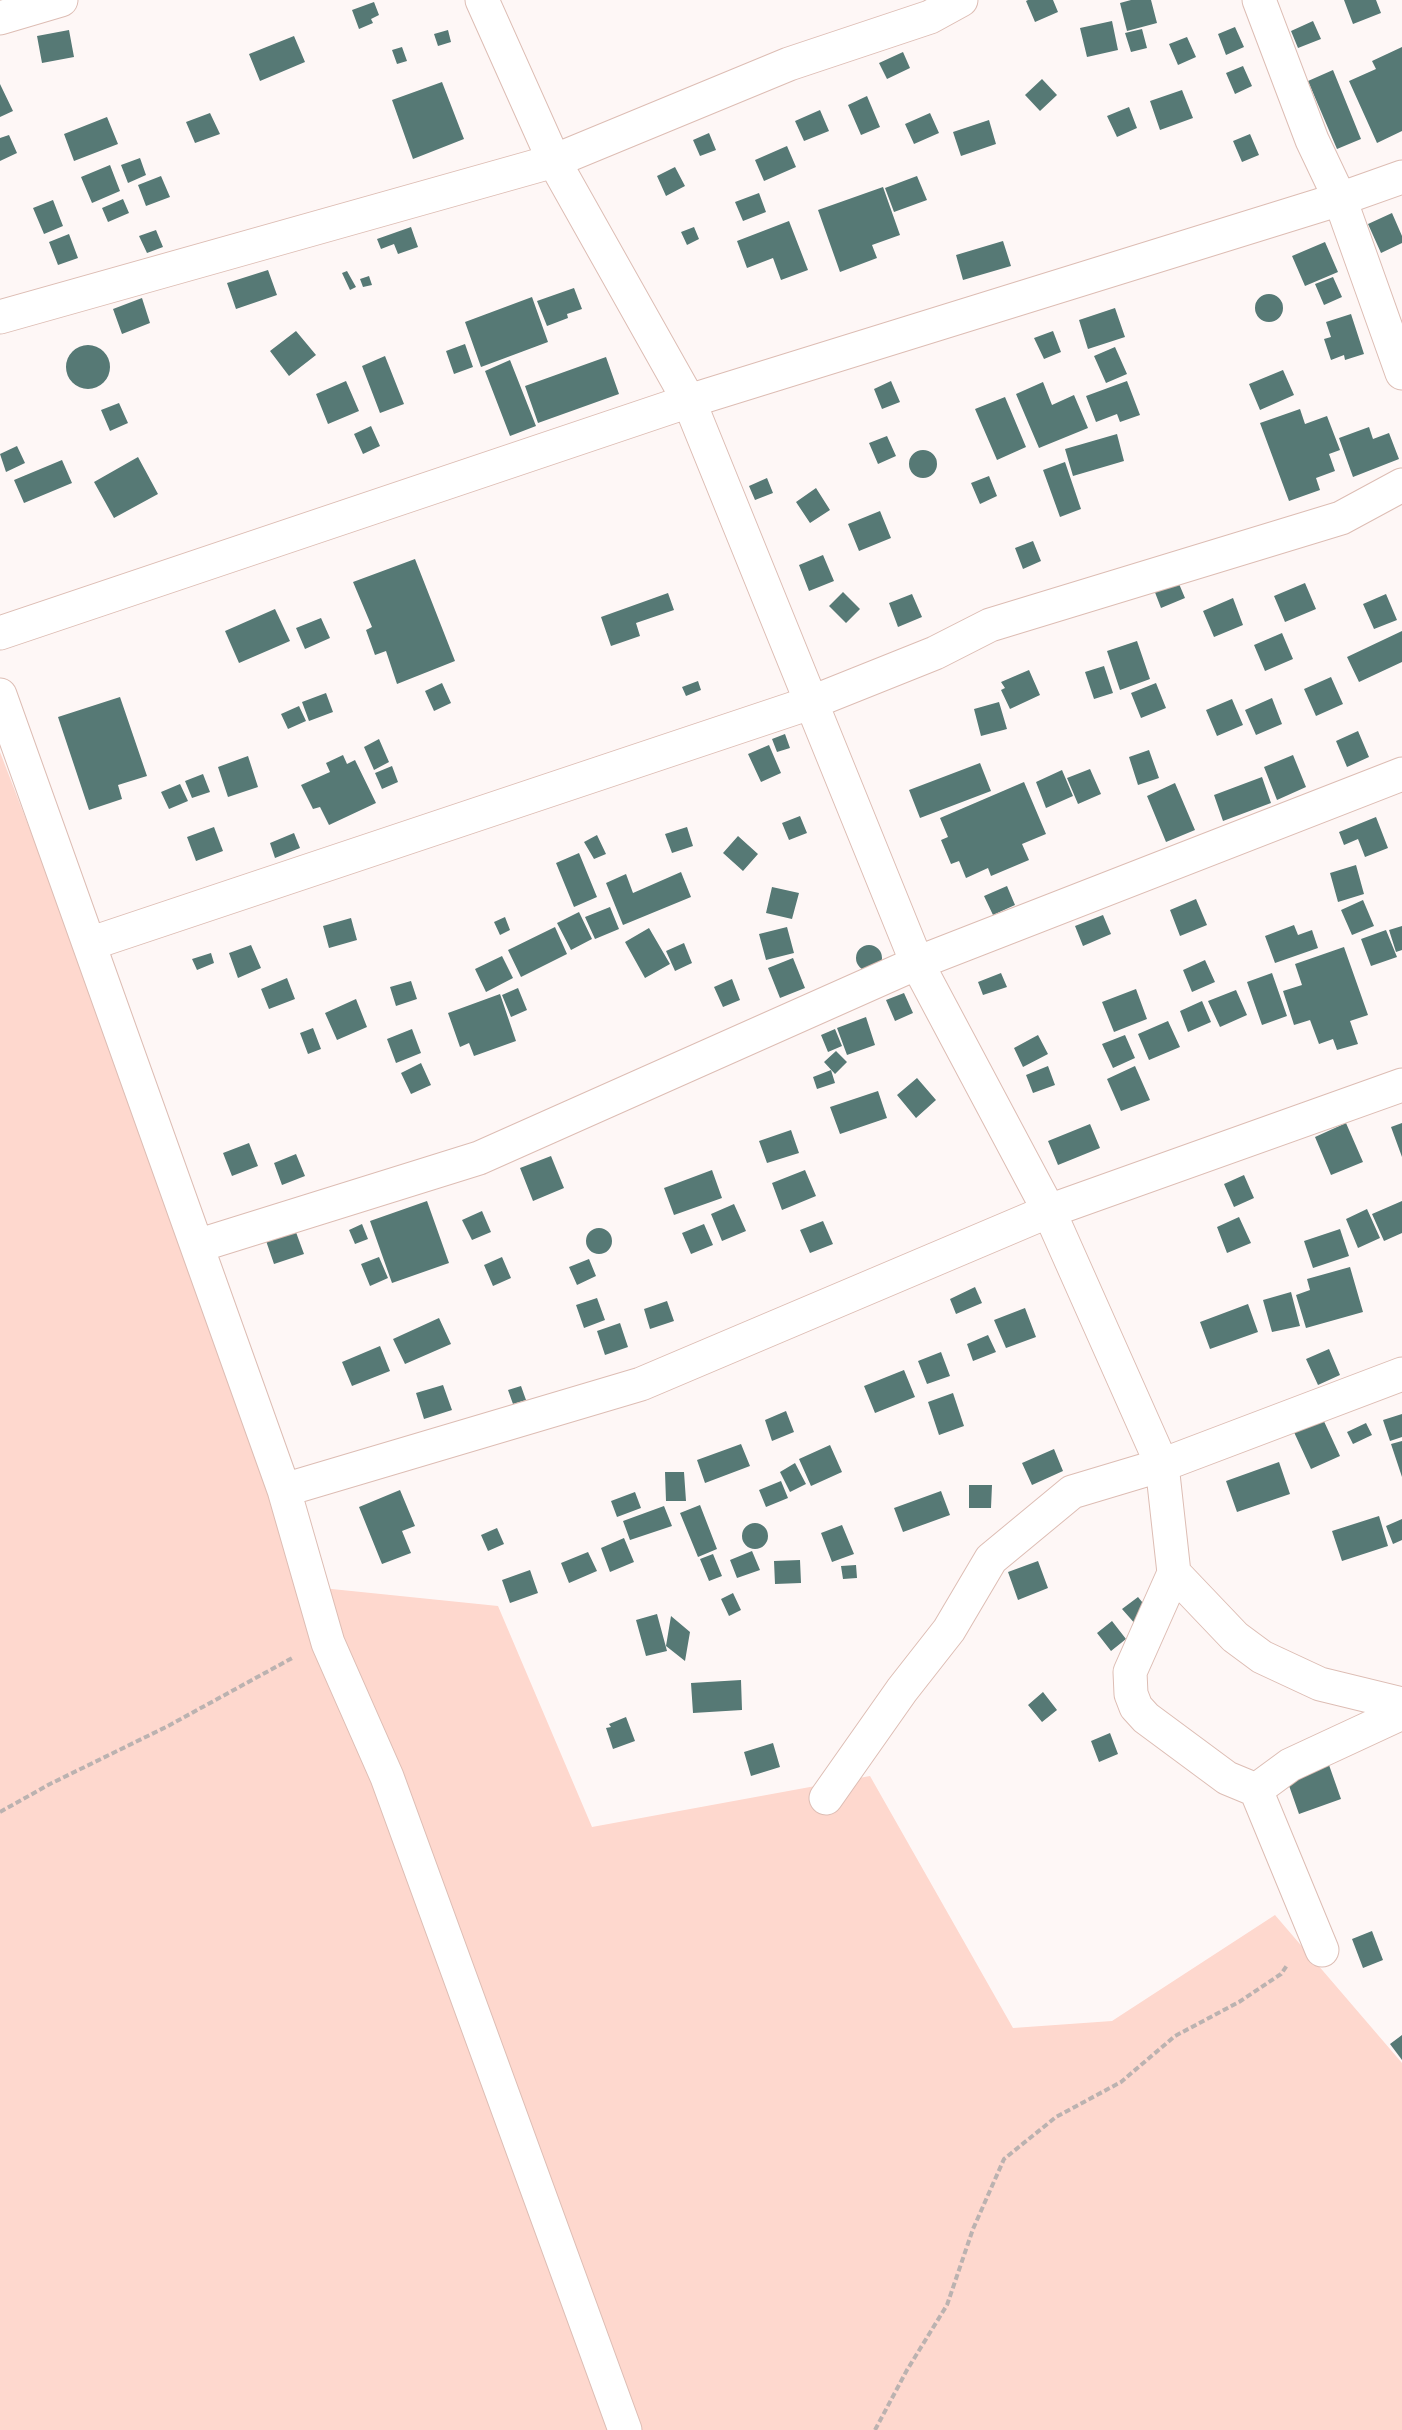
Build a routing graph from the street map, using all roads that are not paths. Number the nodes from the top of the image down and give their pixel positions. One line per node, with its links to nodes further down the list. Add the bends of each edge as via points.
1 (61, 0): 5 (street)
2 (482, 0): 6 (street)
3 (961, 0): 6 (street, via 930,17 789,64)
4 (1259, 0): 8 (street, via 1312,140)
5 (0, 18)
6 (554, 161): 9 (street); 11 (street)
7 (1402, 177): 8 (street)
8 (1340, 199): 10 (street); 11 (street)
9 (0, 317)
10 (1402, 373)
11 (689, 401): 13 (street); 15 (street)
12 (1402, 485): 15 (street, via 1341,518 990,625 936,653)
13 (0, 633)
14 (0, 695): 17 (street)
15 (810, 703): 17 (street); 18 (street)
16 (1402, 774): 18 (street)
17 (89, 944): 21 (street)
18 (917, 963): 20 (street); 21 (street, via 479,1158)
19 (1402, 1085): 20 (street)
20 (1049, 1211): 23 (street); 24 (street, via 641,1384)
21 (197, 1246): 24 (street)
22 (1402, 1374): 23 (street)
23 (1162, 1465): 25 (street); 29 (street, via 1072,1492 991,1559 949,1630)
24 (284, 1490): 31 (street, via 328,1643 387,1777)
25 (1174, 1573): 26 (street, via 1235,1637 1262,1657 1320,1684); 28 (street, via 1130,1672 1131,1694 1136,1707 1161,1730 1227,1778)
26 (1402, 1704)
27 (1402, 1713): 28 (street, via 1290,1766)
28 (1256, 1790): 30 (street)
29 (826, 1798)
30 (1322, 1950)
31 (625, 2430)

